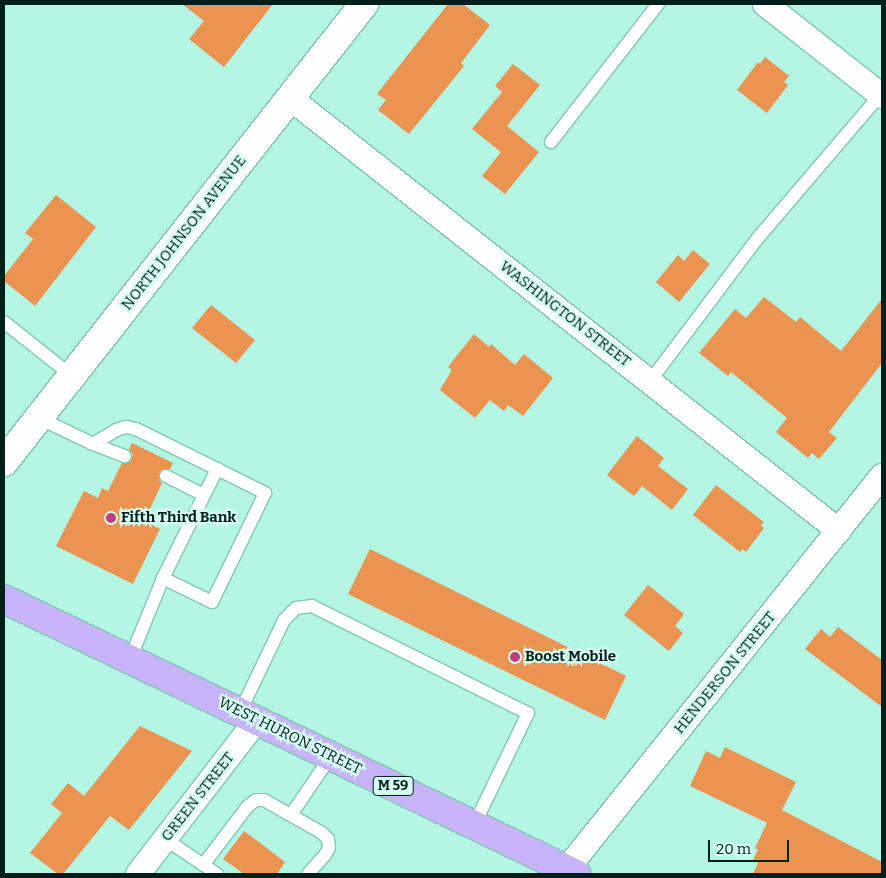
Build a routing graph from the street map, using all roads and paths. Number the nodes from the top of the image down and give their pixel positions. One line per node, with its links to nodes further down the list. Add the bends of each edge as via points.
1 (364, 4): 5 (street, NORTH JOHNSON AVENUE)
2 (658, 4): 6 (lane)
3 (764, 4): 4 (street)
4 (881, 96): 9 (lane, via 757,239)
5 (290, 98): 8 (street, NORTH JOHNSON AVENUE); 9 (street, WASHINGTON STREET)
6 (551, 142)
7 (4, 322): 8 (lane)
8 (72, 376): 10 (street, NORTH JOHNSON AVENUE)
9 (650, 381): 18 (street, WASHINGTON STREET)
10 (38, 418): 11 (lane); 13 (street, NORTH JOHNSON AVENUE)
11 (93, 444): 12 (lane); 14 (lane, via 116,430 136,429)
12 (125, 456)
13 (4, 462)
14 (217, 469): 17 (lane); 19 (lane, via 265,492 212,602)
15 (166, 476): 17 (lane)
16 (879, 485): 18 (street, HENDERSON STREET)
17 (204, 495): 19 (lane)
18 (839, 531): 28 (street, HENDERSON STREET)
19 (163, 578): 21 (lane)
20 (4, 598): 21 (highway, WEST HURON STREET / M 59)
21 (130, 659): 22 (highway, WEST HURON STREET / M 59)
22 (249, 716): 23 (highway, WEST HURON STREET / M 59); 25 (lane, via 284,620 296,608 312,606 528,713); 26 (street, GREEN STREET)
23 (331, 756): 24 (lane); 25 (highway, WEST HURON STREET / M 59)
24 (290, 815): 27 (lane, via 264,800 256,800); 31 (lane, via 328,839 329,848 325,855)
25 (474, 825): 28 (highway, WEST HURON STREET / M 59)
26 (165, 839): 27 (lane); 29 (street, GREEN STREET)
27 (203, 865): 30 (lane)
28 (571, 872)
29 (138, 874)
30 (217, 874)
31 (308, 874)

